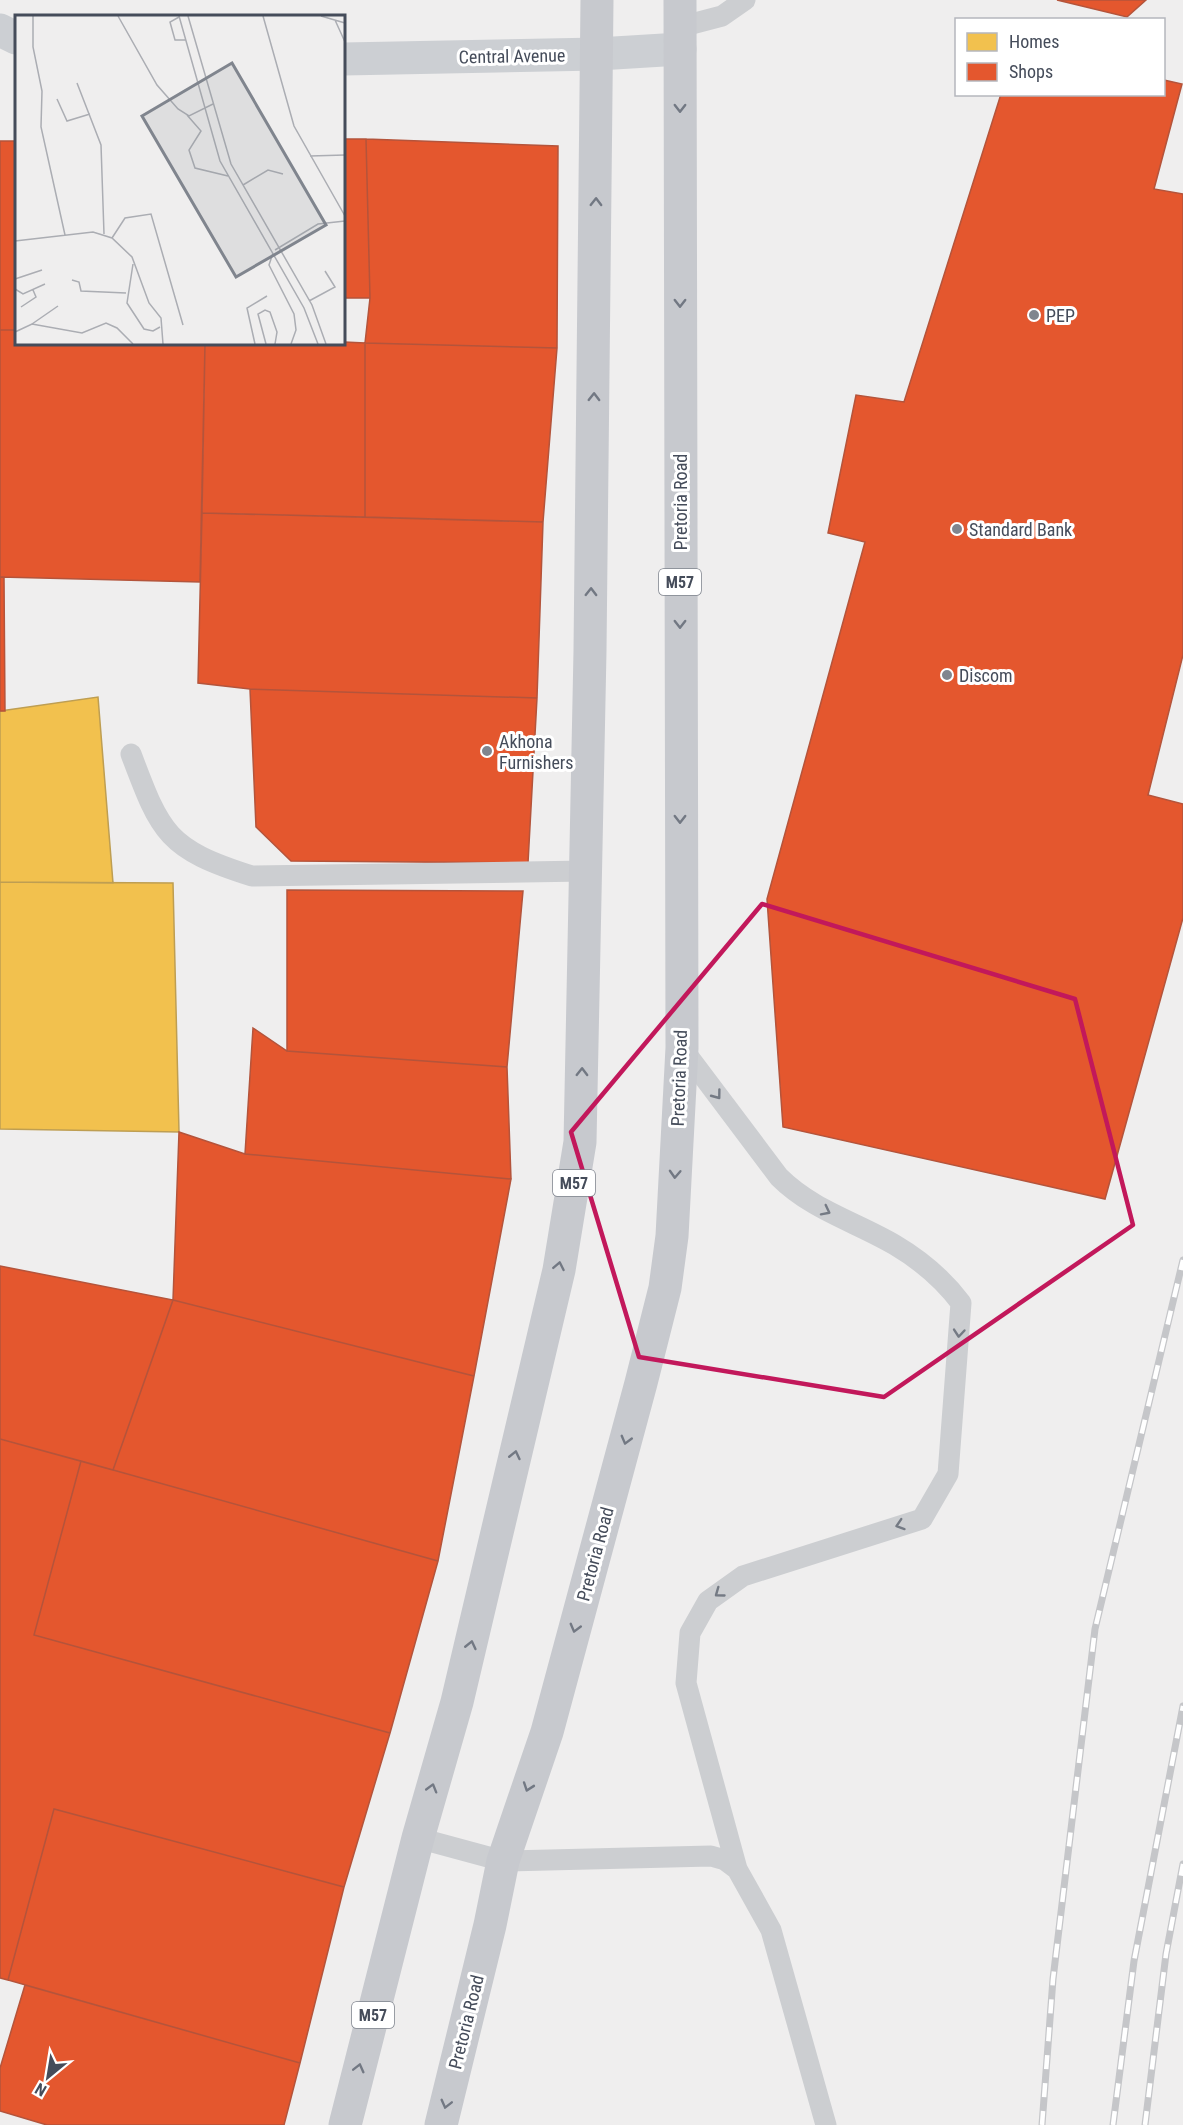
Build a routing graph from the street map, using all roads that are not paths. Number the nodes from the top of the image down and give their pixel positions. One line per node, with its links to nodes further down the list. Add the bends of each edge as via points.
1 (597, 0): 6 (main road, M57)
2 (745, 0): 3 (lane, via 722,16)
3 (680, 26): 6 (main road, Central Avenue); 10 (main road, Pretoria Road / M57, one-way to 10)
4 (0, 30): 5 (main road)
5 (15, 38)
6 (598, 54): 7 (main road, Central Avenue); 9 (main road, M57, one-way to 6)
7 (345, 59)
8 (131, 754): 9 (lane, via 154,814 180,847 252,876)
9 (586, 871): 11 (main road, M57, one-way to 9, via 457,1702 561,1258 580,1142)
10 (682, 1048): 12 (main road, Pretoria Road / M57, one-way to 12, via 672,1236 664,1287 547,1732); 13 (lane, one-way to 13, via 795,1193 911,1256 947,1285 961,1303 948,1474 922,1519 743,1576 708,1601 690,1633 686,1683)
11 (418, 1838): 12 (lane); 14 (main road, M57, one-way to 11)
12 (502, 1861): 13 (lane, via 711,1856); 15 (main road, Pretoria Road / M57, one-way to 15)
13 (737, 1869): 16 (lane, via 771,1930)
14 (345, 2125)
15 (441, 2125)
16 (826, 2125)

